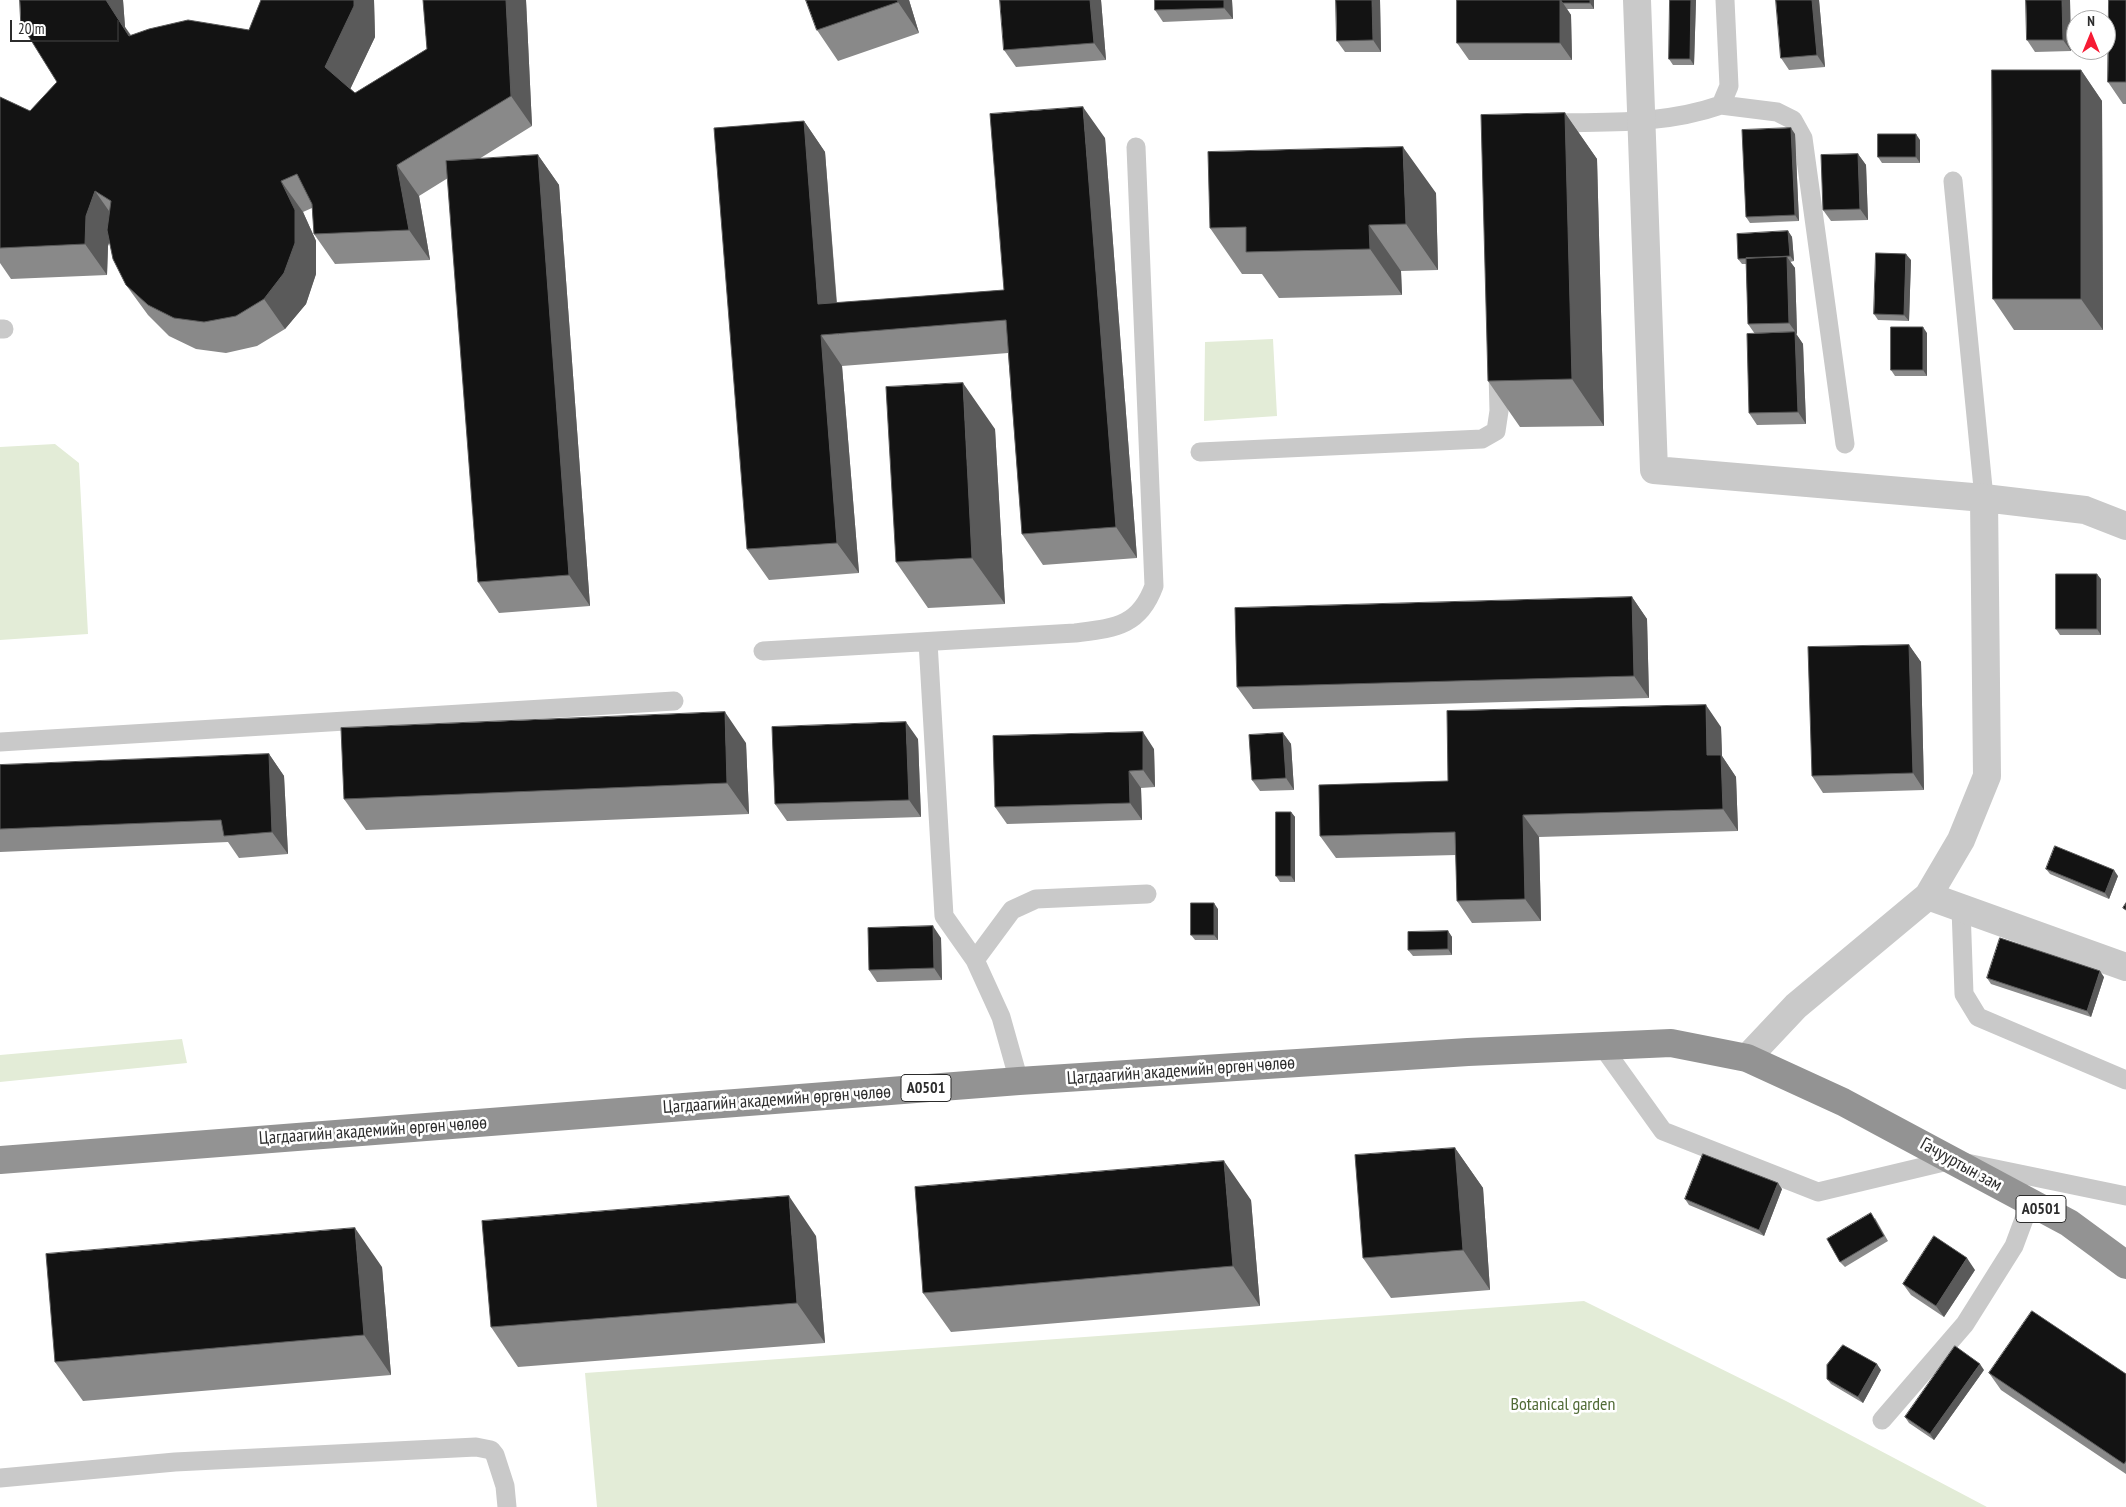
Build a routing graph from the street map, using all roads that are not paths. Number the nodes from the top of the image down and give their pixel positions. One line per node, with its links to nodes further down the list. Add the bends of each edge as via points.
1 (1637, 0): 4 (street)
2 (1726, 0): 3 (lane, via 1728,86)
3 (1721, 105): 4 (lane, via 1694,115); 9 (lane, via 1777,112 1793,120 1804,138)
4 (1641, 122): 5 (lane); 11 (street, via 1654,470)
5 (1525, 124)
6 (1136, 147): 13 (lane, via 1154,586 1149,601 1138,614 1116,627 1075,633)
7 (1952, 182): 11 (lane)
8 (1497, 353): 10 (lane, via 1499,411 1496,431 1482,440)
9 (1845, 444)
10 (1200, 452)
11 (1984, 498): 12 (street, via 2085,510); 18 (street, via 1987,776 1961,840)
12 (2126, 526)
13 (928, 642): 14 (lane); 20 (lane, via 944,916)
14 (763, 651)
15 (674, 700): 16 (lane)
16 (0, 742)
17 (1148, 894): 20 (lane, via 1036,899 1012,910)
18 (1928, 896): 19 (street); 23 (street, via 1796,1006)
19 (1961, 908): 21 (street); 24 (lane, via 1964,994 1978,1017)
20 (975, 960): 25 (lane, via 1001,1017)
21 (2126, 967)
22 (1602, 1046): 23 (highway, Цагдаагийн академийн өргөн чөлөө / A0501, via 1671,1043); 25 (highway, Цагдаагийн академийн өргөн чөлөө / A0501); 28 (lane, via 1663,1131 1818,1192)
23 (1747, 1058): 26 (highway, Цагдаагийн академийн өргөн чөлөө / A0501)
24 (2126, 1080)
25 (1019, 1081): 27 (highway, Цагдаагийн академийн өргөн чөлөө / A0501)
26 (1843, 1102): 28 (highway, Гачууртын зам / A0501)
27 (0, 1160)
28 (1952, 1160): 29 (lane); 30 (highway, Гачууртын зам / A0501)
29 (2126, 1196)
30 (2030, 1203): 31 (highway, Гачууртын зам / A0501, via 2069,1223); 32 (lane, via 2014,1246 1965,1324)
31 (2126, 1265)
32 (1882, 1420)
33 (0, 1478): 34 (lane, via 175,1462 476,1447 492,1450 495,1455 505,1486)
34 (507, 1507)

